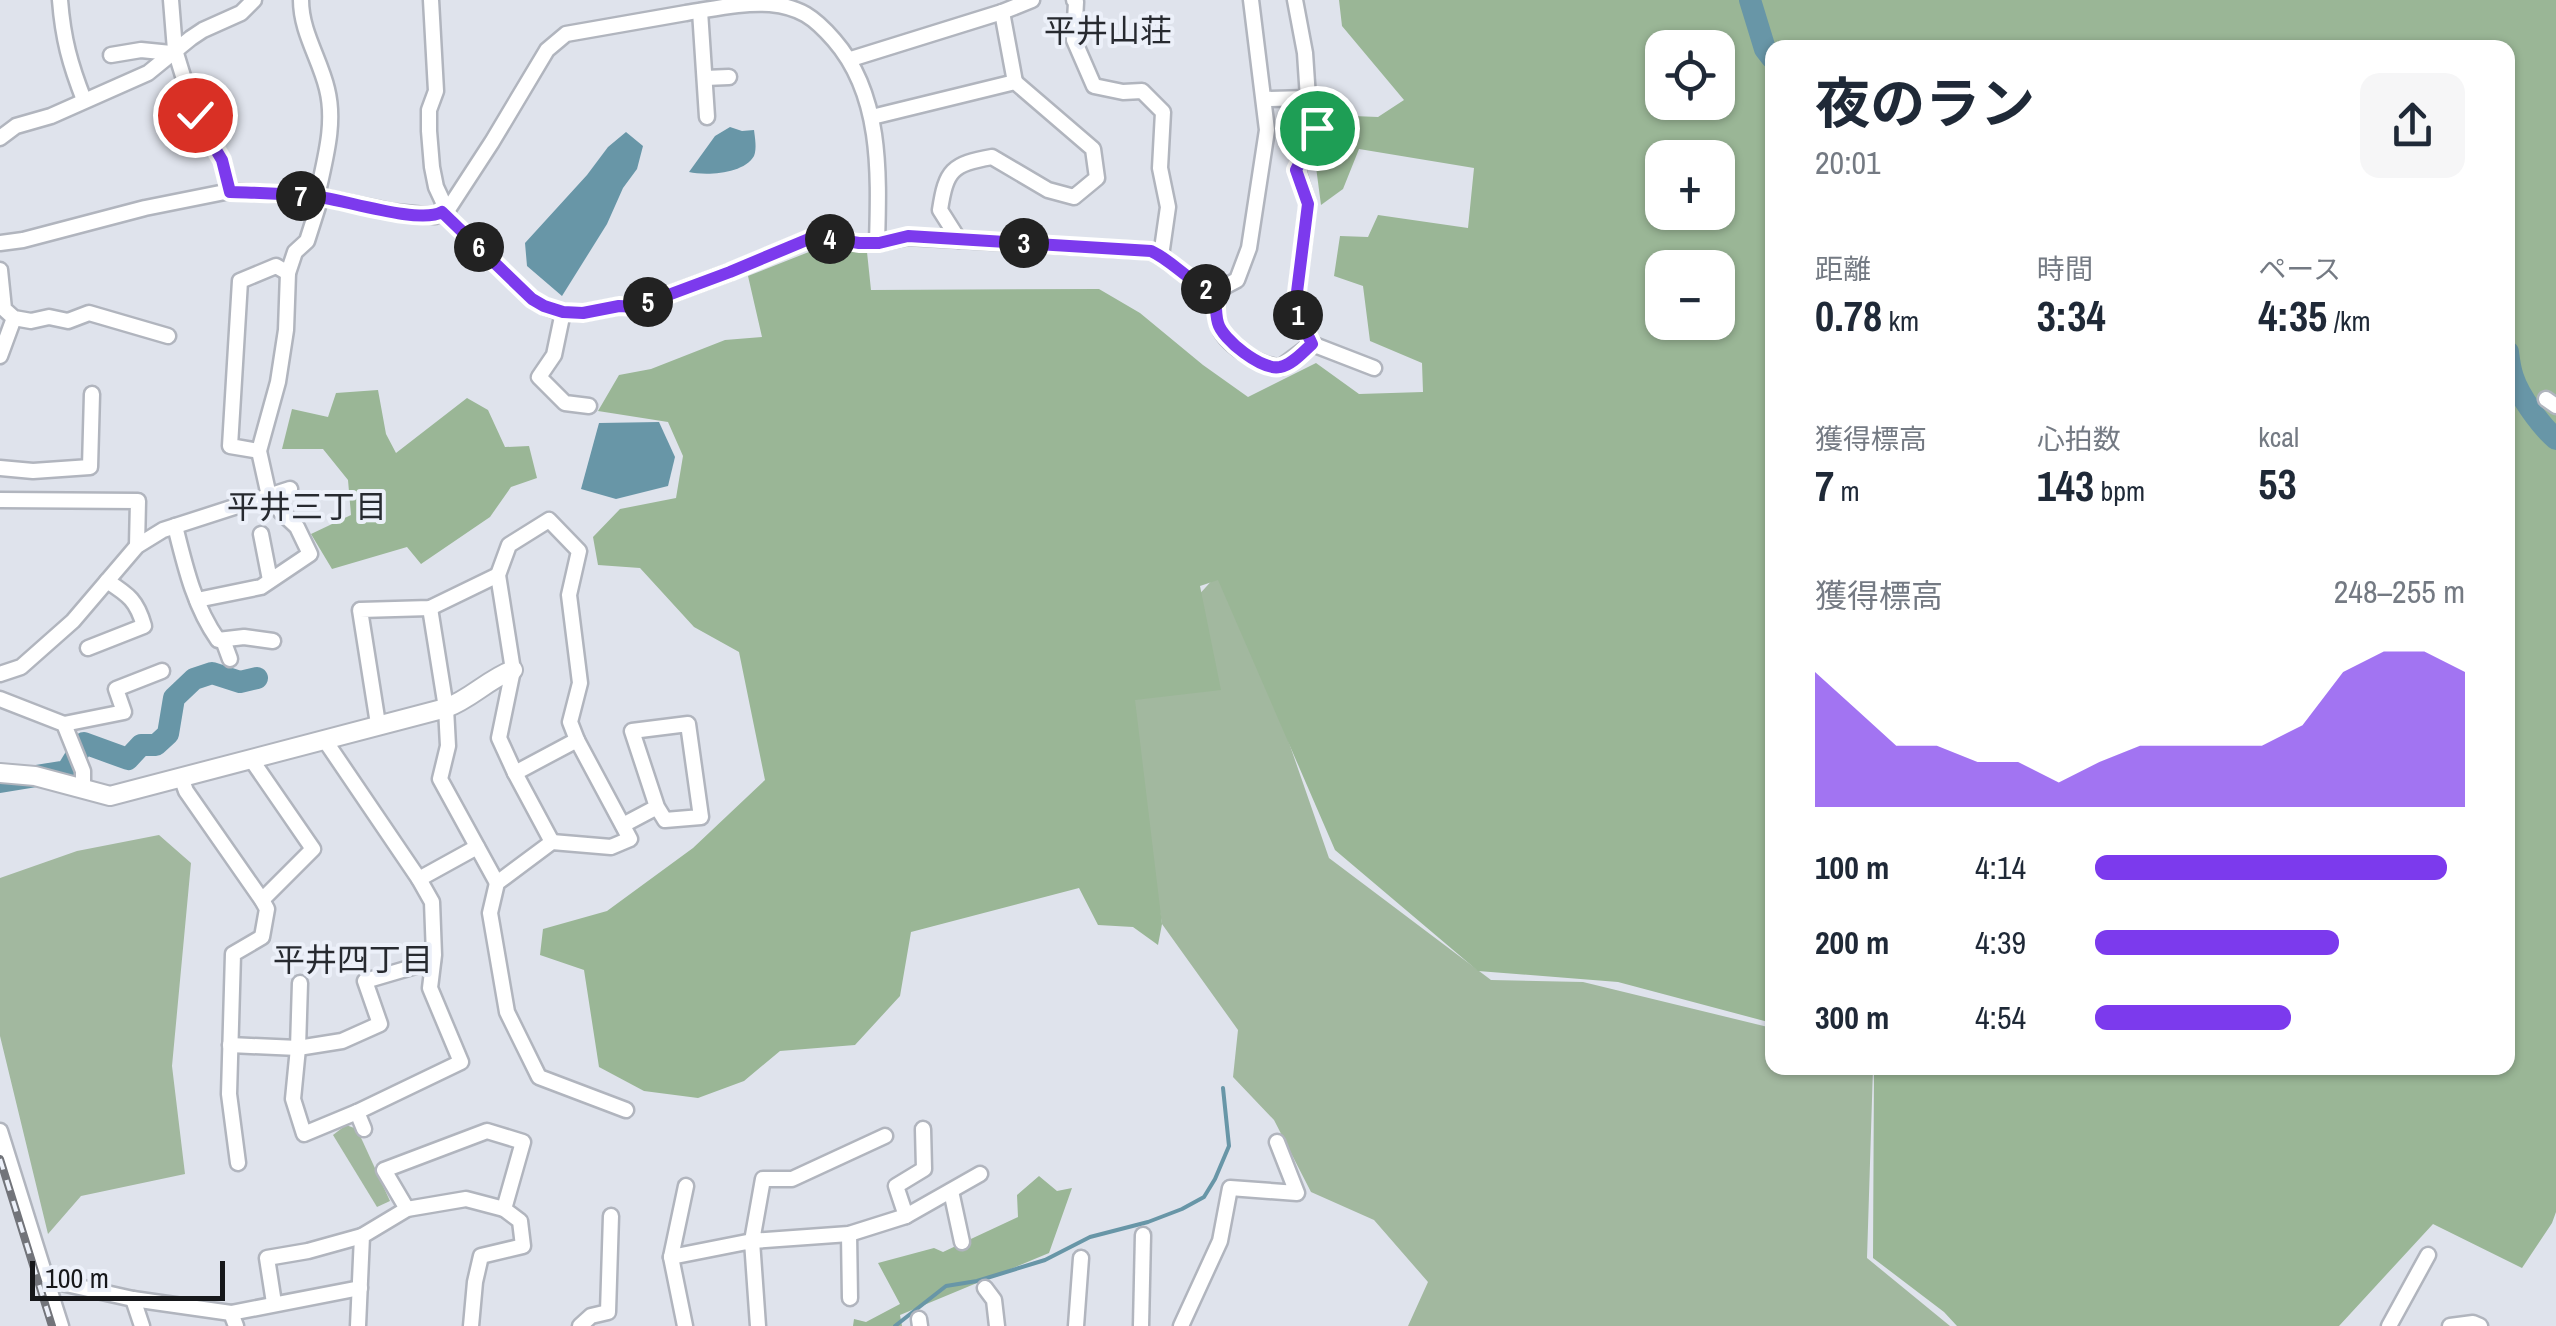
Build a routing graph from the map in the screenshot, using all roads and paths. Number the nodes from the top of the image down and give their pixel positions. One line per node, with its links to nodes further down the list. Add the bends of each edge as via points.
1 (60, 0): 22 (street, via 62,34)
2 (171, 0): 14 (street)
3 (254, 0): 14 (street)
4 (301, 0): 27 (street, via 328,90 330,126)
5 (431, 0): 28 (street, via 436,91 429,131)
6 (1032, 0): 13 (street)
7 (1074, 0): 32 (street, via 1074,40 1094,86 1142,91 1163,112 1160,168 1168,207)
8 (1251, 0): 21 (street)
9 (1295, 0): 20 (street)
10 (722, 4): 11 (street); 12 (street)
11 (805, 5): 16 (street)
12 (700, 11): 18 (street); 28 (street, via 566,34 554,43)
13 (1002, 12): 16 (street); 19 (street)
14 (173, 52): 15 (street); 22 (street, via 148,73); 26 (street)
15 (112, 54)
16 (851, 60): 24 (street)
17 (730, 77): 18 (street)
18 (705, 78): 23 (street)
19 (1015, 82): 24 (street); 29 (street, via 1093,148 1096,178 1074,196 1048,190 992,157 964,162 945,181 940,210)
20 (1308, 98): 21 (street); 39 (street, via 1317,128 1296,170 1308,204 1295,308)
21 (1264, 99): 35 (street, via 1267,130 1248,248 1238,280)
22 (84, 100): 25 (street)
23 (708, 116)
24 (872, 117): 31 (street)
25 (0, 138)
26 (230, 192): 27 (street); 30 (street)
27 (319, 197): 28 (street, via 394,212); 34 (street, via 307,241 294,252)
28 (442, 212): 36 (street, via 532,299)
29 (959, 240): 31 (street, via 908,236); 32 (street)
30 (0, 243)
31 (877, 243): 36 (street, via 816,236 636,307)
32 (1161, 256): 35 (street)
33 (0, 270): 37 (street, via 4,309)
34 (288, 272): 44 (street, via 278,382); 44 (street, via 276,266 240,281 230,446)
35 (1216, 291): 39 (street, via 1222,334 1262,365 1281,367)
36 (563, 312): 43 (street, via 554,355 539,377 565,403)
37 (14, 318): 38 (street, via 68,320 89,313); 40 (street)
38 (168, 336)
39 (1312, 344): 41 (street)
40 (0, 356)
41 (1374, 368)
42 (92, 394): 45 (street, via 90,468)
43 (589, 406)
44 (259, 451): 47 (street)
45 (0, 468)
46 (290, 488): 47 (street)
47 (272, 495): 49 (street); 53 (street, via 310,554)
48 (0, 500): 51 (street, via 138,500)
49 (175, 526): 51 (street); 55 (street)
50 (261, 534): 53 (street)
51 (137, 546): 54 (street)
52 (498, 575): 56 (street); 61 (street); 69 (street, via 509,545 549,520 580,551 569,595 580,683 570,722)
53 (270, 580): 55 (street)
54 (107, 582): 59 (street, via 139,606 144,626); 63 (street, via 74,622 21,667)
55 (197, 600): 57 (street)
56 (430, 608): 65 (street); 67 (street, via 360,610)
57 (223, 640): 58 (street); 60 (street)
58 (274, 641)
59 (88, 648)
60 (230, 659)
61 (513, 670): 65 (street); 71 (street, via 499,738)
62 (162, 672): 66 (street, via 116,689 124,712)
63 (0, 674)
64 (0, 698): 66 (street)
65 (446, 708): 67 (street); 78 (street, via 448,746 440,778)
66 (64, 724): 74 (street)
67 (378, 724): 68 (street)
68 (324, 739): 70 (street); 79 (street)
69 (577, 740): 71 (street); 76 (street)
70 (251, 759): 73 (street); 81 (street, via 312,849)
71 (515, 772): 77 (street)
72 (0, 774): 74 (street)
73 (182, 777): 74 (street, via 110,796); 81 (street)
74 (83, 788)
75 (657, 807): 75 (street, via 664,820 700,818 688,724 632,731); 76 (street)
76 (624, 824): 77 (street, via 630,839 611,847)
77 (552, 842): 80 (street)
78 (478, 847): 79 (street); 80 (street)
79 (418, 879): 82 (street, via 432,902)
80 (497, 883): 86 (street, via 490,913 508,1012 539,1077)
81 (262, 900): 84 (street, via 262,937 233,954)
82 (433, 960): 85 (street, via 366,981 380,1024 342,1041); 87 (street, via 430,988 461,1062)
83 (300, 983): 85 (street)
84 (230, 1045): 85 (street); 93 (street)
85 (298, 1048): 87 (street, via 293,1099 304,1134)
86 (626, 1110)
87 (357, 1112): 89 (street)
88 (923, 1128): 100 (street, via 924,1169 896,1186)
89 (364, 1129)
90 (0, 1132): 109 (street)
91 (885, 1136): 104 (street, via 792,1179 762,1179)
92 (1276, 1142): 126 (street, via 1297,1193 1230,1188 1224,1230)
93 (238, 1163)
94 (980, 1174): 96 (street)
95 (686, 1186): 107 (street)
96 (951, 1191): 100 (street); 105 (street)
97 (504, 1208): 98 (street, via 466,1199); 98 (street, via 523,1142 487,1131 382,1166); 119 (street, via 520,1221 523,1246 481,1256)
98 (407, 1209): 103 (street)
99 (611, 1216): 120 (street, via 608,1312)
100 (906, 1216): 101 (street)
101 (849, 1234): 104 (street); 112 (street)
102 (1143, 1235): 125 (street)
103 (362, 1236): 110 (street); 114 (street, via 267,1258)
104 (752, 1241): 107 (street); 122 (street)
105 (962, 1242)
106 (2428, 1254): 127 (street)
107 (671, 1257): 121 (street)
108 (1080, 1258): 124 (street)
109 (48, 1285): 113 (street); 116 (street)
110 (360, 1288): 114 (street); 118 (street)
111 (985, 1288): 123 (street)
112 (850, 1298)
113 (133, 1299): 115 (street); 117 (street)
114 (274, 1303): 115 (street)
115 (233, 1319)
116 (61, 1326)
117 (142, 1326)
118 (358, 1326)
119 (471, 1326)
120 (580, 1326)
121 (685, 1326)
122 (758, 1326)
123 (997, 1326)
124 (1076, 1326)
125 (1141, 1326)
126 (1180, 1326)
127 (2389, 1326)
128 (2450, 1326): 129 (street)
129 (2480, 1326)

